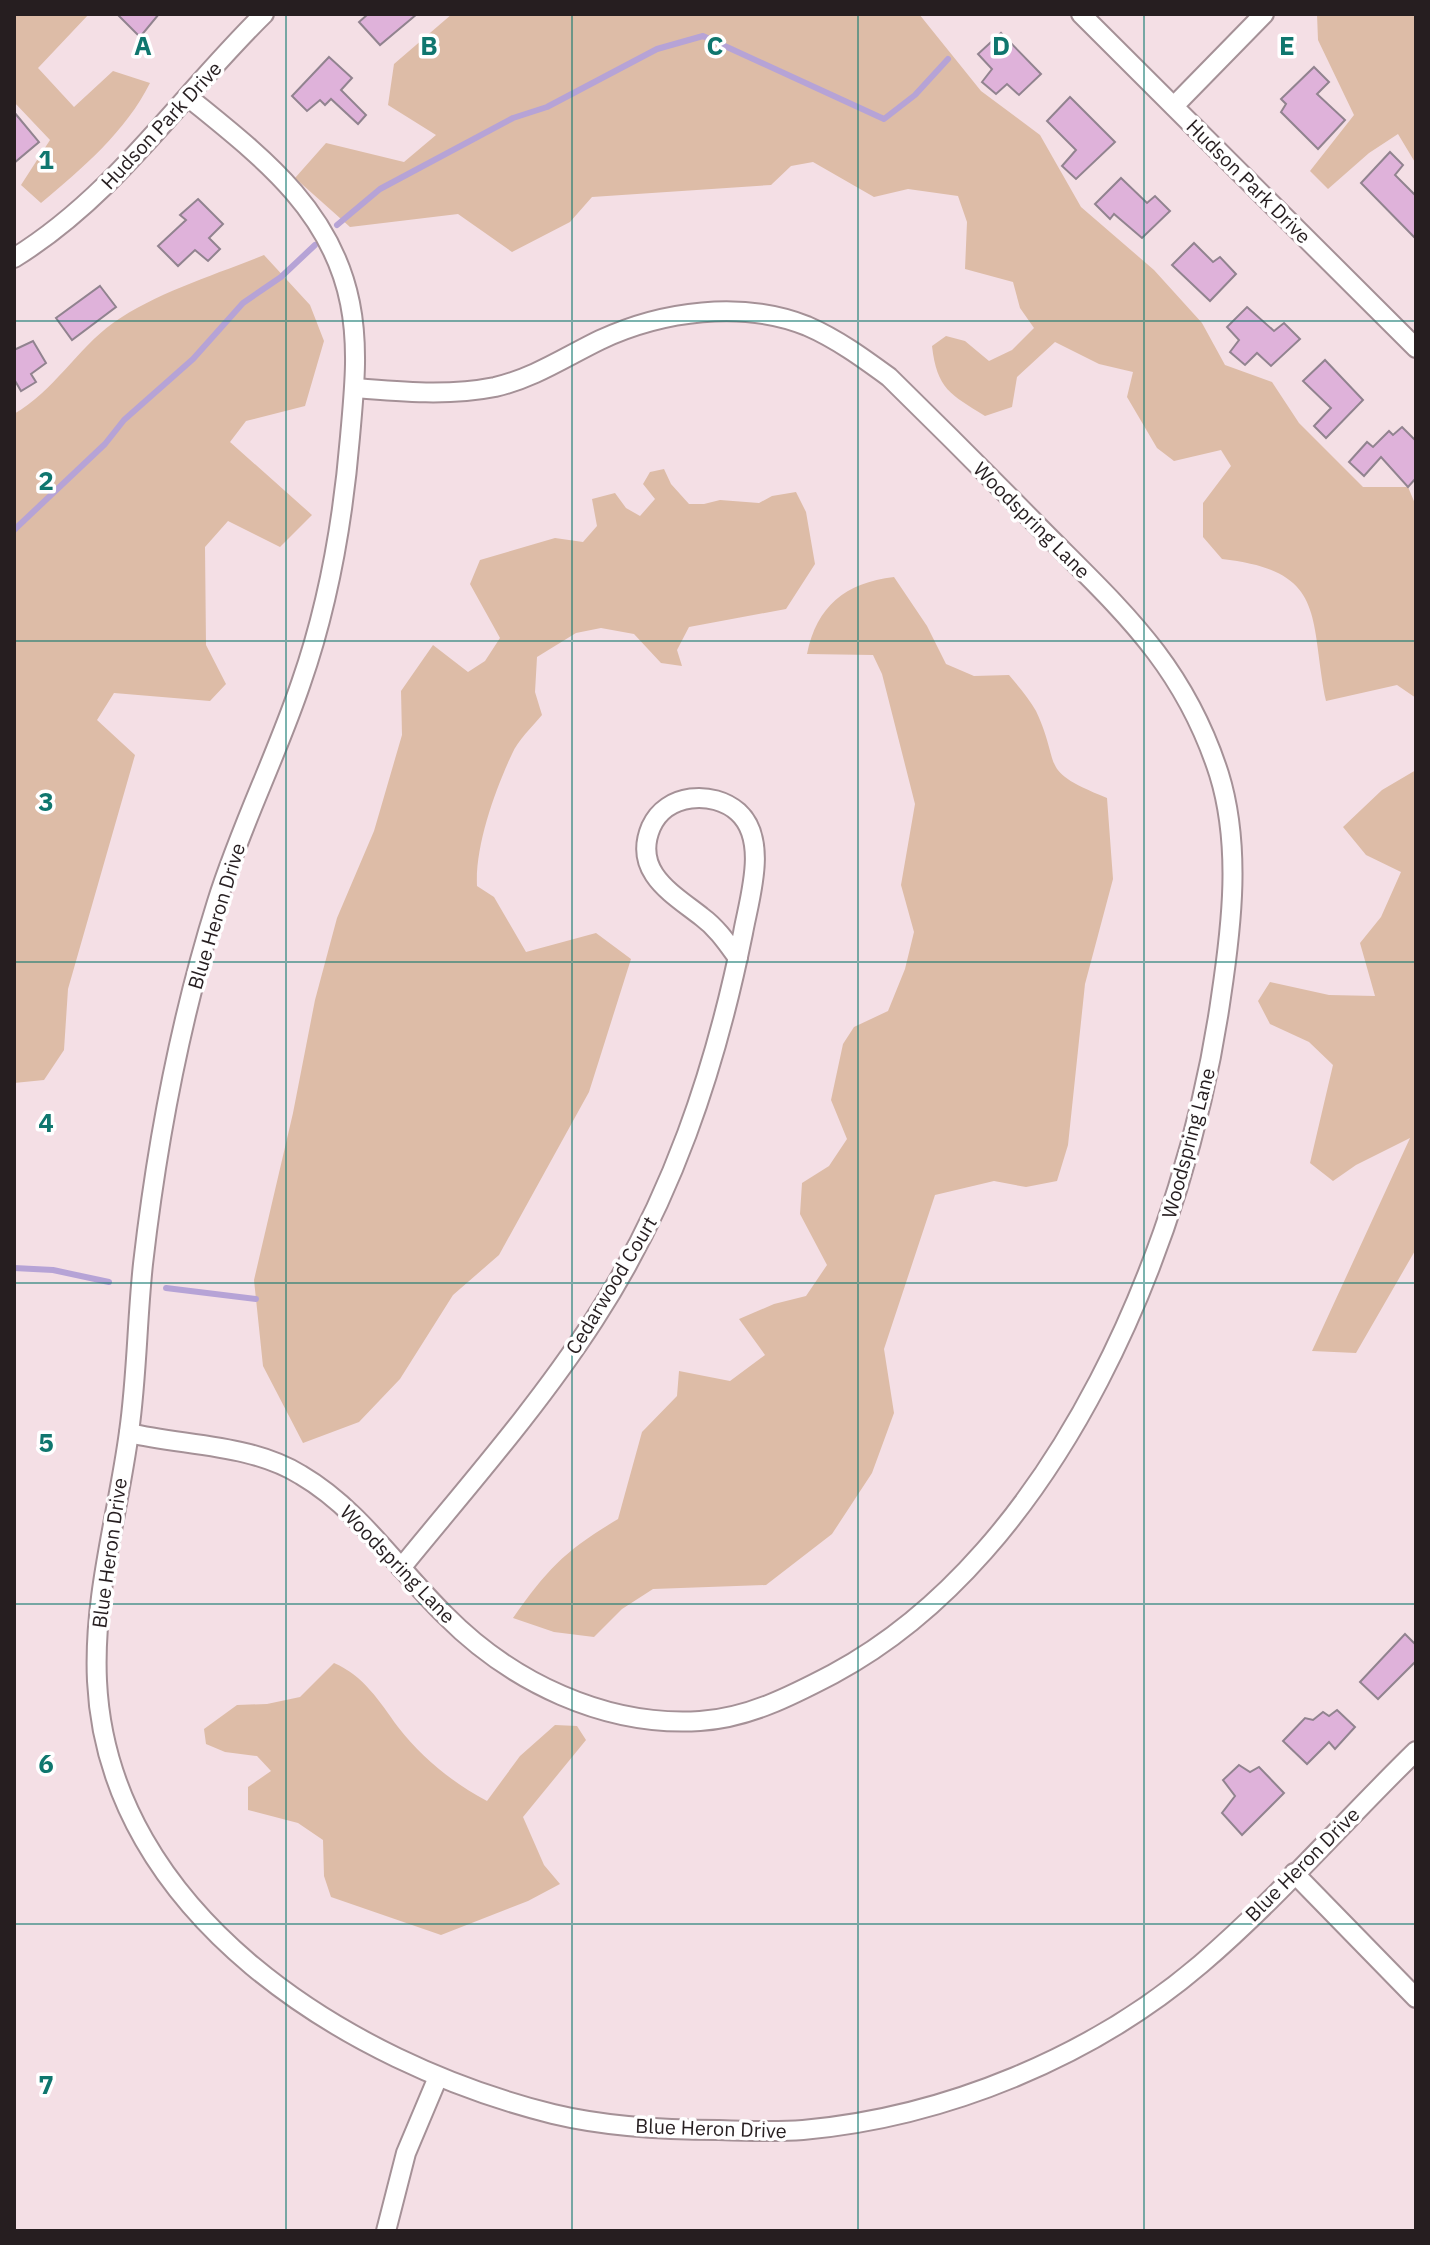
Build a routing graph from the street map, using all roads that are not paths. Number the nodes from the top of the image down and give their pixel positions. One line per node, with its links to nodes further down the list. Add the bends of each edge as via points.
1 (264, 14): 4 (street, Hudson Park Drive)
2 (1081, 14): 5 (street, Hudson Park Drive)
3 (1264, 14): 5 (street)
4 (188, 97): 6 (street, Hudson Park Drive, via 140,153 79,211); 8 (street, Blue Heron Drive, via 276,170 319,224 349,296)
5 (1174, 106): 7 (street, Hudson Park Drive)
6 (14, 258)
7 (1416, 348)
8 (356, 388): 10 (street, Blue Heron Drive, via 344,515 319,627 217,900 186,1015 156,1164); 11 (street, Woodspring Lane, via 419,393 495,387 555,367 629,328 699,312 772,316 843,345 889,377 1163,657 1200,720 1221,781 1232,860 1228,953 1208,1077 1180,1187 1146,1280 1083,1408 1030,1494 974,1562 920,1615 855,1662 784,1700 701,1721 645,1720 573,1701 506,1664 449,1620)
9 (738, 958): 9 (street, Cedarwood Court, via 754,872 751,831 744,817 721,801 702,796 675,803 651,827 647,846 653,875 716,929); 11 (street, Cedarwood Court, via 720,1038 656,1211 596,1317 539,1398)
10 (129, 1433): 11 (street, Woodspring Lane, via 232,1450 288,1468 344,1505); 15 (street, Blue Heron Drive, via 97,1633 101,1722 128,1814 170,1881 232,1947 305,2004)
11 (401, 1568)
12 (1416, 1751): 13 (street, Blue Heron Drive)
13 (1294, 1873): 14 (street); 15 (street, Blue Heron Drive, via 1199,1965 1117,2024 1009,2079 915,2110 796,2131 666,2130 576,2120)
14 (1416, 1998)
15 (438, 2077): 16 (street, via 406,2153)
16 (386, 2231)

